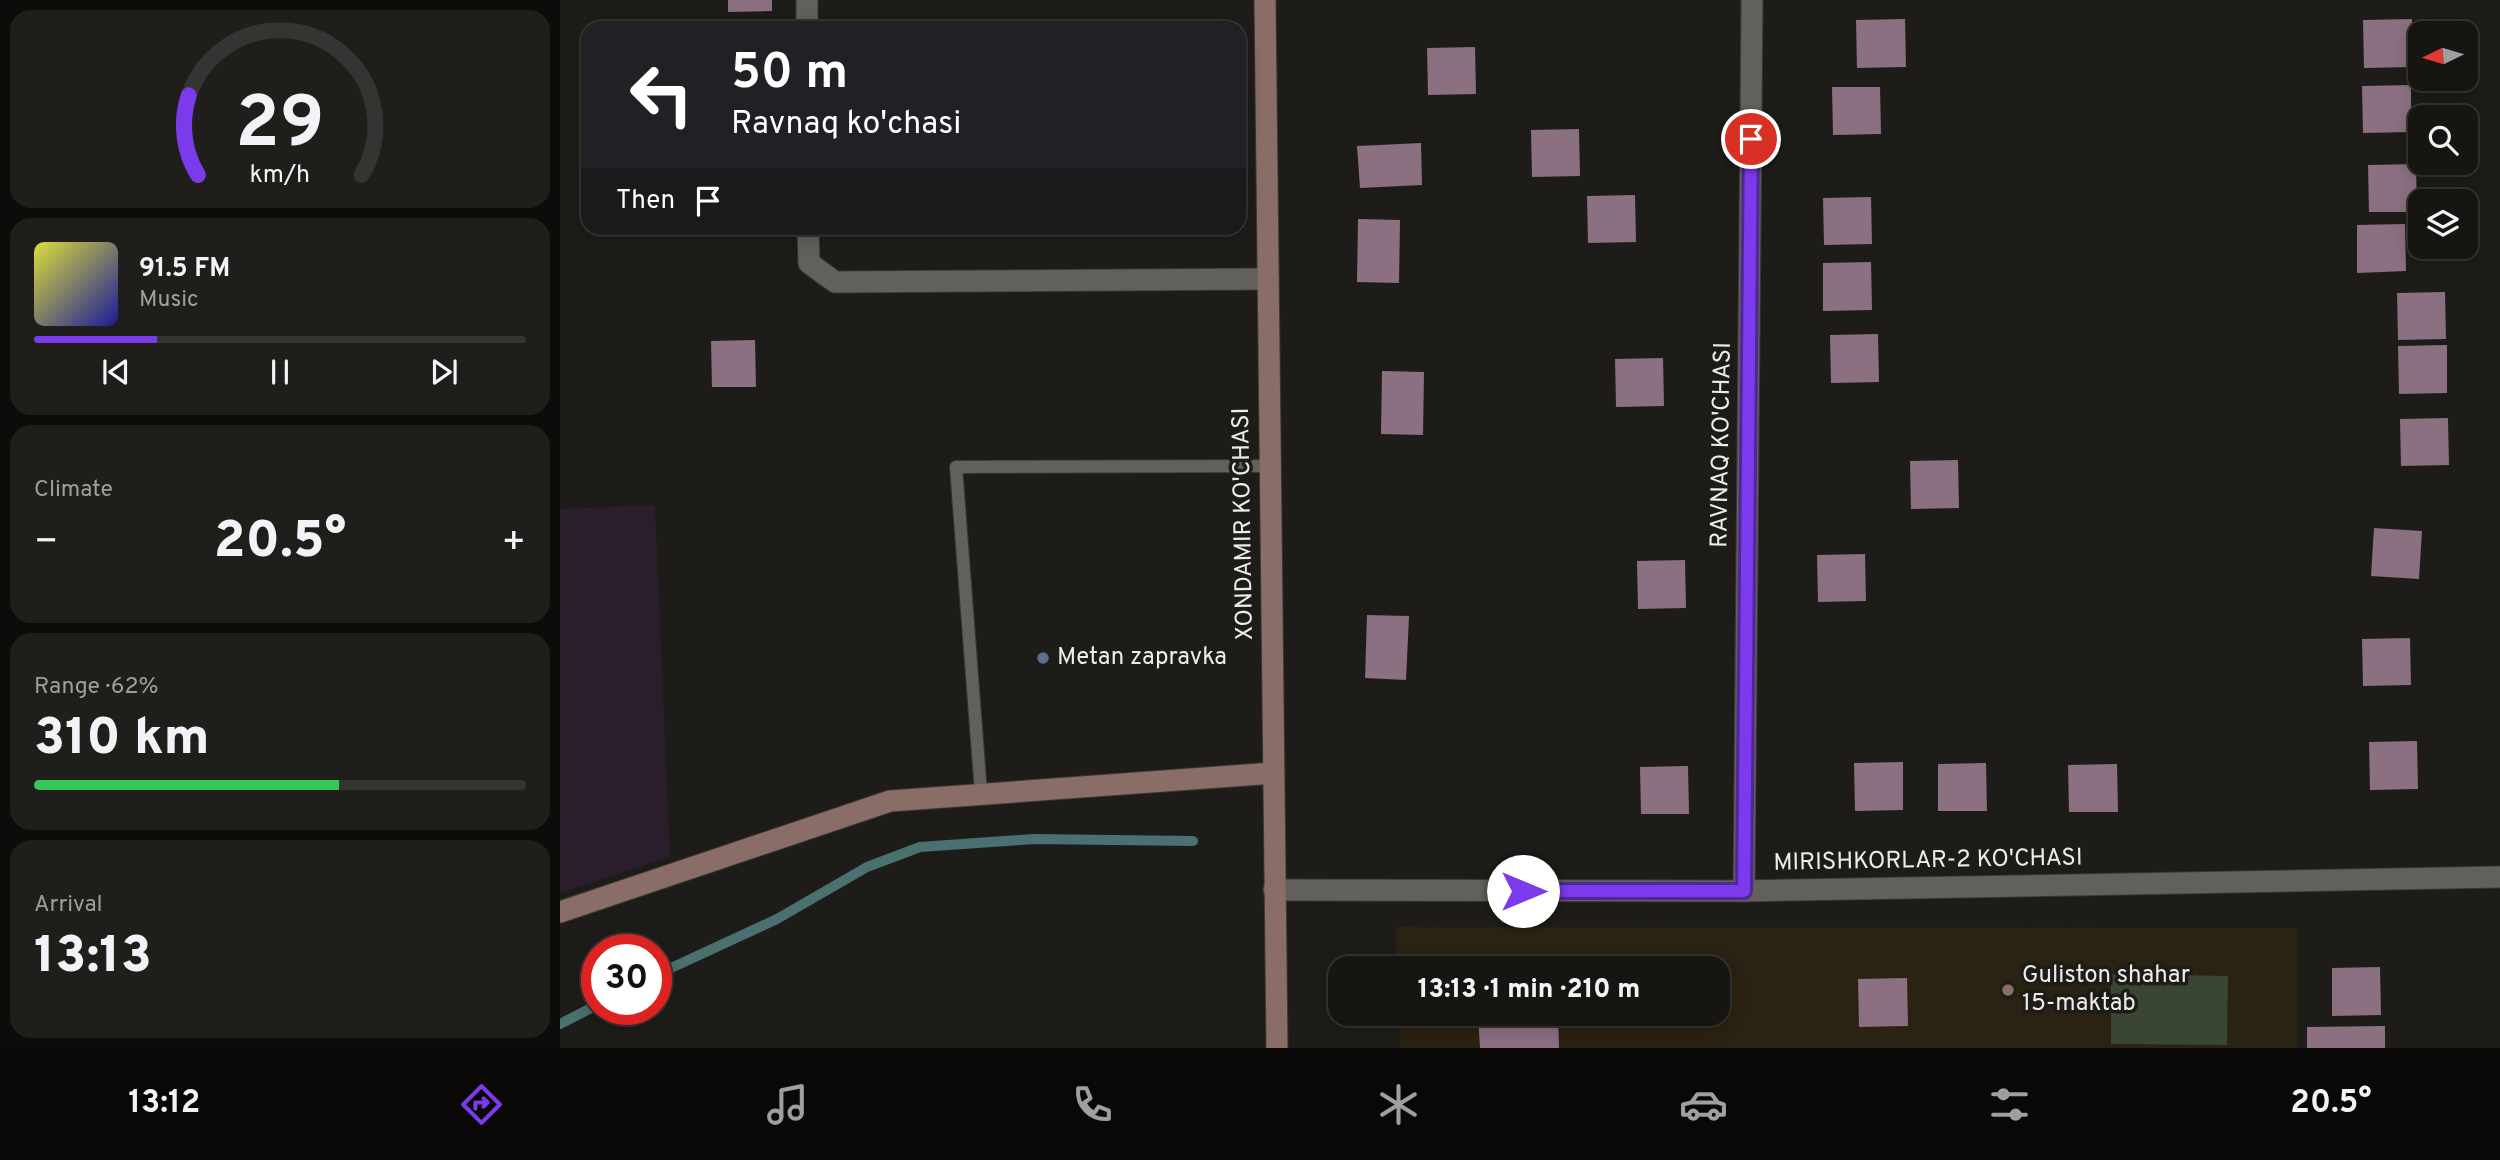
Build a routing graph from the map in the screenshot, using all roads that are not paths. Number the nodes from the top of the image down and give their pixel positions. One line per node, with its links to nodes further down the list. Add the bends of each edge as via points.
1 (807, 0): 4 (street)
2 (1265, 0): 6 (main road, XONDAMIR KO'CHASI)
3 (1752, 0): 12 (street, RAVNAQ KO'CHASI)
4 (807, 21)
5 (808, 235): 6 (street, via 808,263 835,282)
6 (1268, 279): 7 (main road, XONDAMIR KO'CHASI)
7 (1269, 466): 8 (main road, XONDAMIR KO'CHASI); 9 (lane, via 956,467)
8 (1274, 773): 9 (main road); 11 (main road, XONDAMIR KO'CHASI)
9 (981, 793): 13 (main road, via 890,801)
10 (2500, 877): 12 (street, MIRISHKORLAR-2 KO'CHASI)
11 (1274, 890): 12 (street, MIRISHKORLAR-2 KO'CHASI); 14 (main road, XONDAMIR KO'CHASI)
12 (1744, 891)
13 (560, 912)
14 (1277, 1048)

